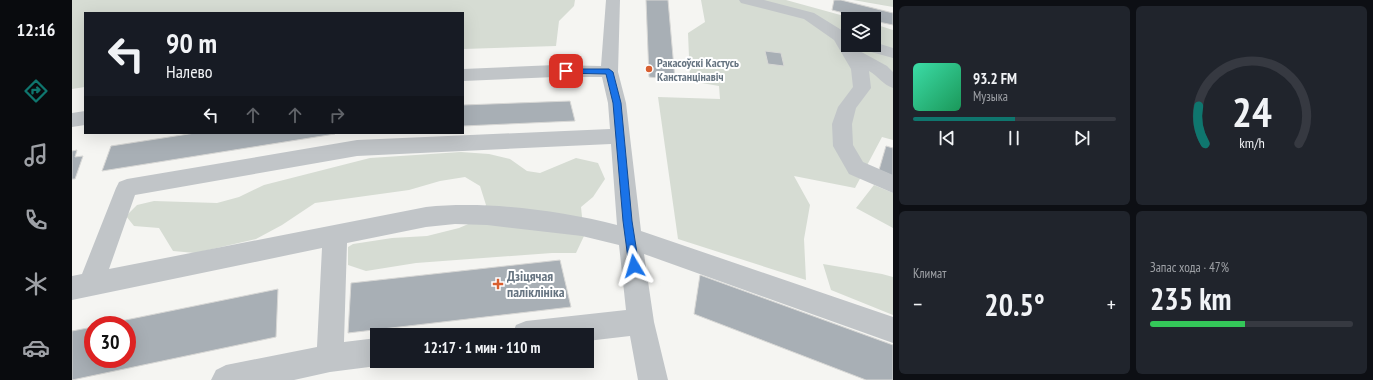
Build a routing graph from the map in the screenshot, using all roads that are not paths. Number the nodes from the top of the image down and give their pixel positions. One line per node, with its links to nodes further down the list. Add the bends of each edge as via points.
1 (612, 0): 8 (street)
2 (746, 0): 3 (street, via 809,16)
3 (841, 37)
4 (881, 50): 7 (street)
5 (854, 52): 14 (street, via 860,69 862,88 847,107 842,124 842,146 856,168)
6 (861, 52): 10 (street)
7 (893, 53)
8 (609, 72): 9 (street, via 554,71); 13 (street, via 617,103)
9 (464, 75)
10 (893, 82)
11 (84, 118): 12 (street)
12 (72, 120)
13 (620, 136): 16 (street); 17 (street, via 357,148 127,188)
14 (893, 184)
15 (335, 236): 16 (street, via 426,217 455,214 532,219 575,225); 17 (street); 22 (street)
16 (630, 238): 18 (street); 20 (street)
17 (82, 286)
18 (641, 322): 19 (street); 23 (street)
19 (588, 328)
20 (893, 330)
21 (370, 353): 22 (street)
22 (330, 358): 24 (street)
23 (653, 379)
24 (226, 380)

